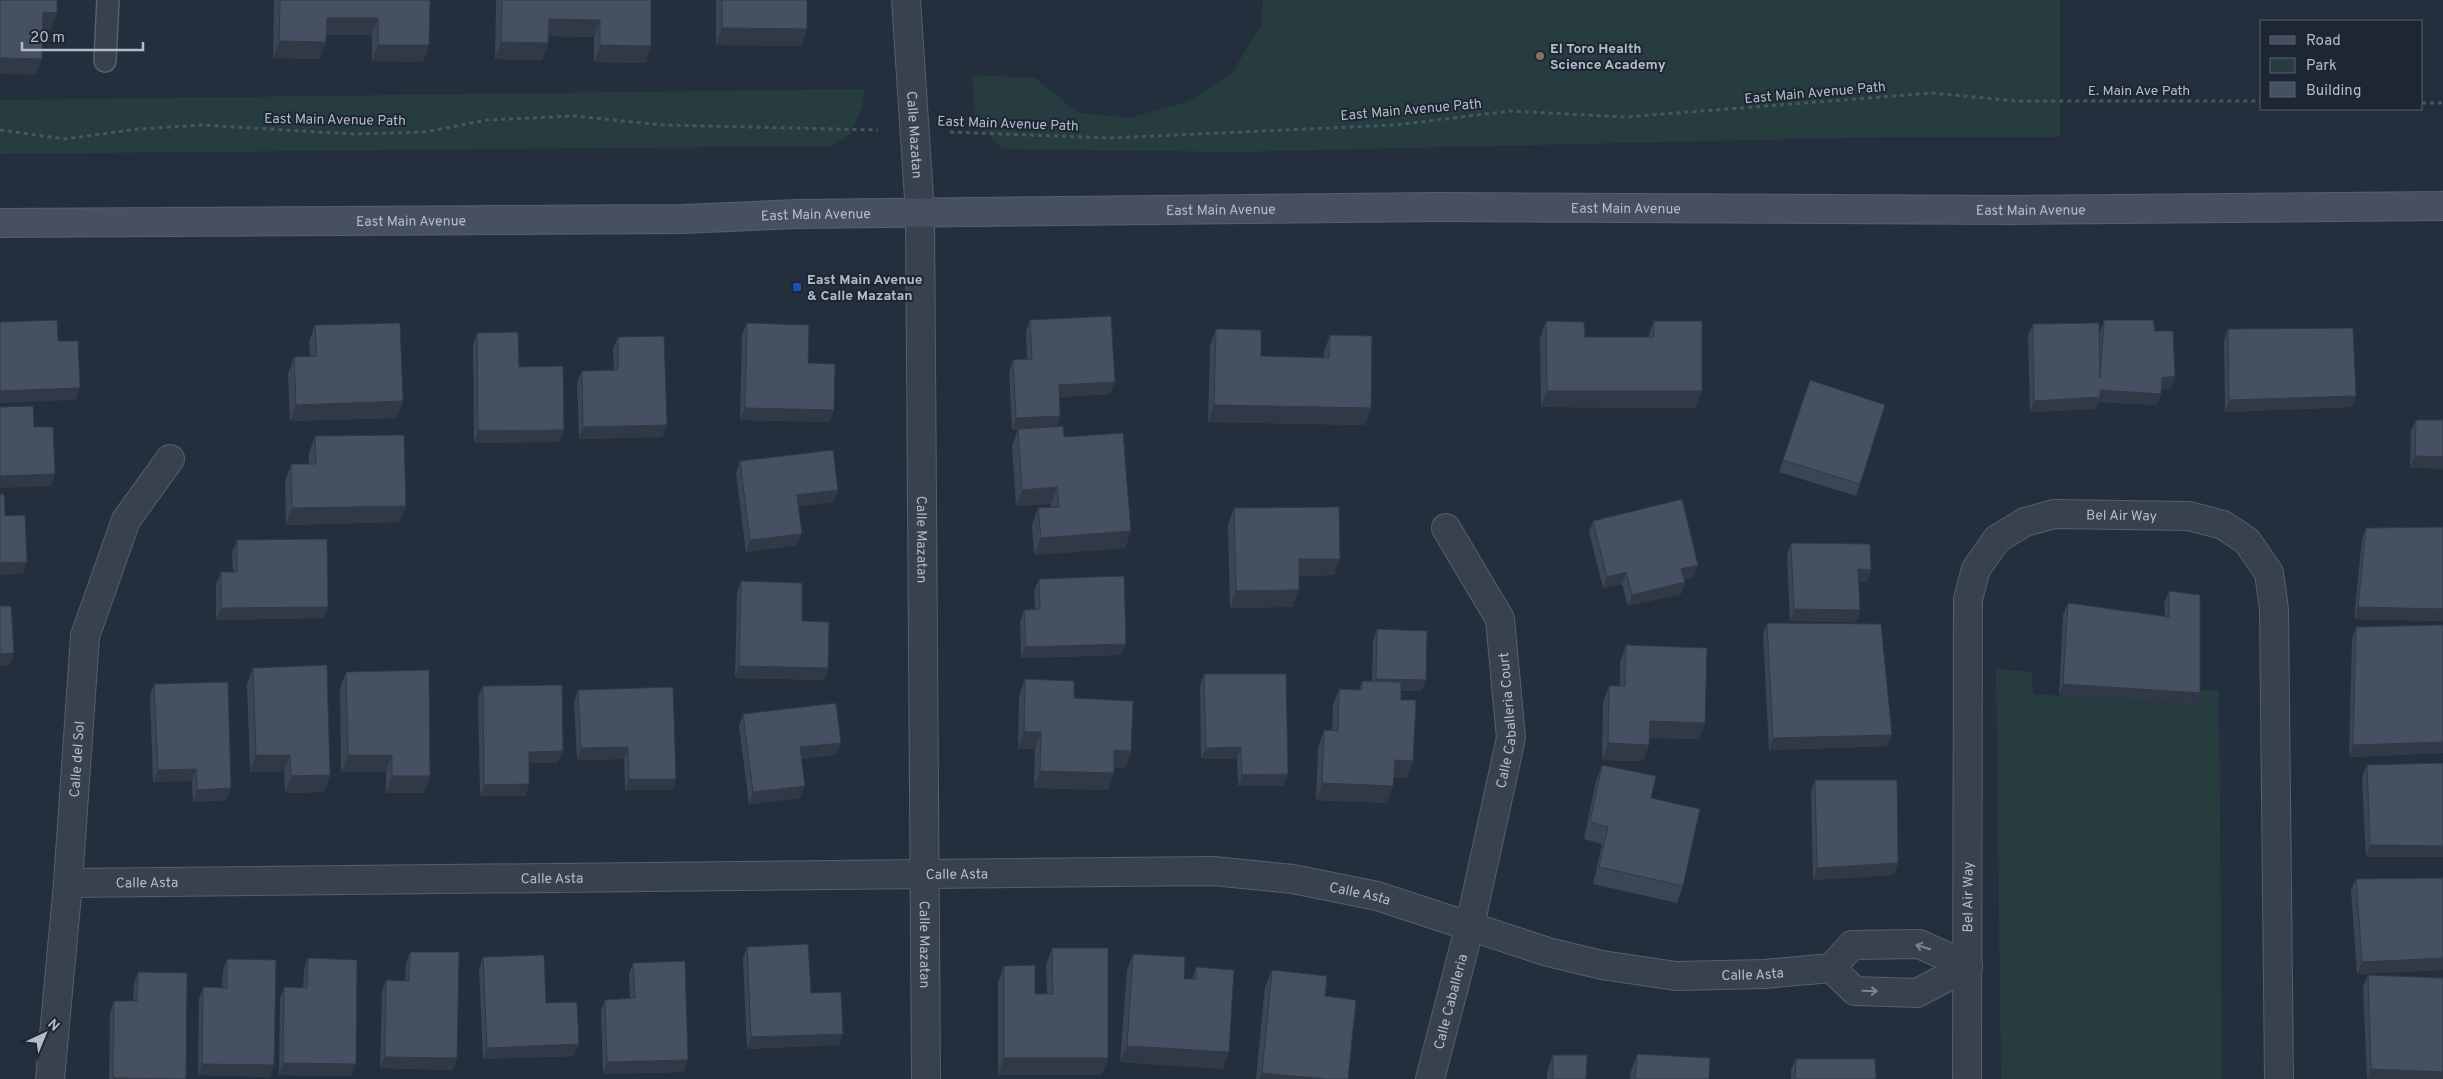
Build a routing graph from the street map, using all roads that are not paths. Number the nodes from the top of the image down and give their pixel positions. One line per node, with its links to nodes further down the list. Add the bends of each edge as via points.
1 (108, 0): 3 (lane)
2 (906, 0): 5 (street, Calle Mazatan)
3 (105, 61)
4 (2443, 206): 5 (main road, East Main Avenue, via 2024,210 1440,207)
5 (920, 213): 6 (main road, East Main Avenue, via 683,219); 9 (street, Calle Mazatan)
6 (0, 223)
7 (170, 459): 10 (street, Calle del Sol, via 126,520 85,636)
8 (1446, 528): 11 (street, Calle Caballeria Court, via 1500,619 1511,738)
9 (924, 872): 10 (street, Calle Asta); 11 (street, Calle Asta, via 1213,871 1293,879 1368,894); 15 (street, Calle Mazatan)
10 (68, 883): 14 (street, Calle del Sol)
11 (1470, 925): 13 (street, Calle Asta, via 1548,952 1602,965 1676,976 1764,974); 16 (street, Calle Caballeria)
12 (1968, 966): 13 (street, one-way to 13, via 1919,944 1852,945); 13 (street, one-way to 12, via 1855,991 1917,993); 17 (street, Bel Air Way); 18 (street, Bel Air Way, via 1968,599 1976,569 1997,539 2025,522 2054,514 2189,516 2224,525 2247,541 2269,573 2274,609)
13 (1831, 968)
14 (50, 1079)
15 (926, 1079)
16 (1430, 1079)
17 (1967, 1079)
18 (2279, 1079)

